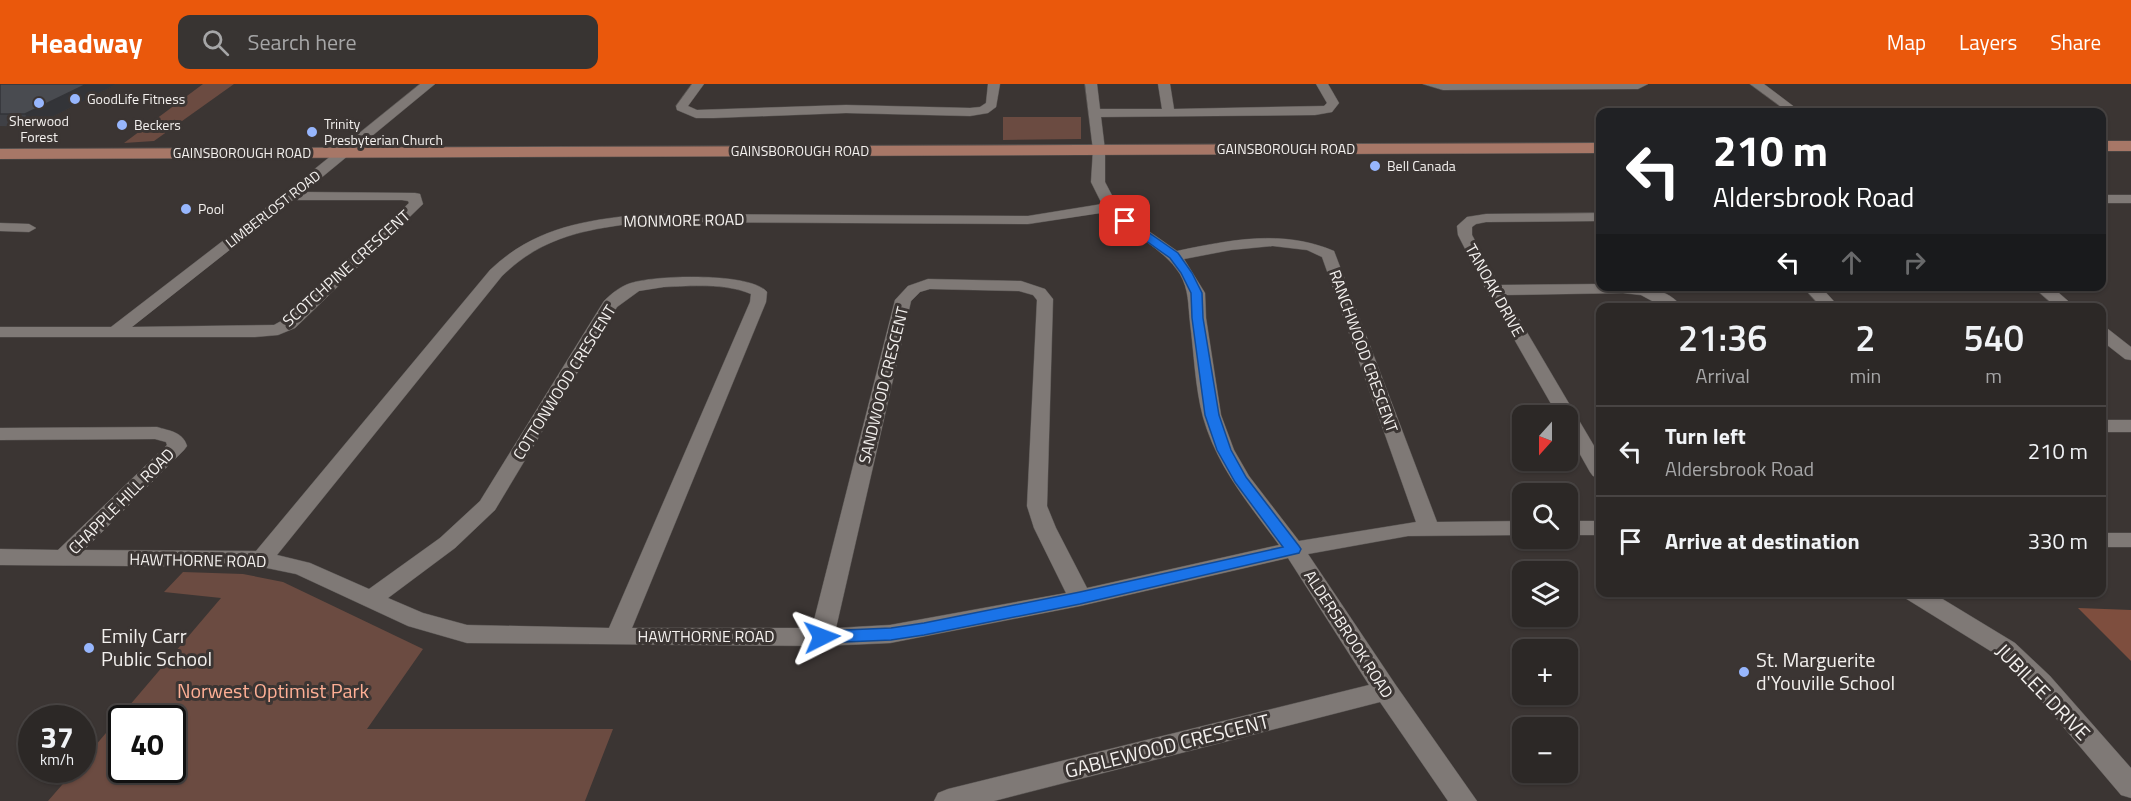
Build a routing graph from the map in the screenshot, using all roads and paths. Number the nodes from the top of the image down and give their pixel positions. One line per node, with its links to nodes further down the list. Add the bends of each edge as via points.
1 (429, 84): 18 (street, LIMBERLOST ROAD)
2 (698, 84): 3 (street, via 682,106 696,114 846,109 970,112 992,104)
3 (994, 84)
4 (1091, 84): 13 (street, ALDERSBROOK ROAD)
5 (1164, 84): 12 (street)
6 (1322, 84): 12 (street, via 1333,103 1328,109)
7 (1430, 84): 10 (street)
8 (1642, 84): 10 (street)
9 (1756, 84): 11 (street)
10 (1538, 85)
11 (1789, 108)
12 (1169, 112): 13 (street)
13 (1094, 113): 17 (street, ALDERSBROOK ROAD)
14 (2106, 146): 15 (main road)
15 (2131, 146)
16 (1596, 148): 17 (main road, GAINSBOROUGH ROAD)
17 (1099, 150): 18 (main road, GAINSBOROUGH ROAD); 23 (street, ALDERSBROOK ROAD, via 1098,182)
18 (343, 152): 19 (main road, GAINSBOROUGH ROAD); 20 (street, LIMBERLOST ROAD)
19 (0, 154)
20 (290, 196): 37 (street, LIMBERLOST ROAD); 37 (street, SCOTCHPINE CRESCENT, via 402,196 415,197 416,204 290,324 278,330)
21 (2106, 199): 22 (street)
22 (2131, 199)
23 (1111, 207): 27 (street, ALDERSBROOK ROAD); 53 (street, MONMORE ROAD, via 1028,220 645,218 602,223 546,237 508,260 496,273)
24 (1596, 217): 29 (street, TANOAK DRIVE, via 1472,220 1464,226 1465,236)
25 (0, 227): 26 (street)
26 (29, 228)
27 (1174, 256): 44 (street, RANCHWOOD CRESCENT, via 1242,244 1274,243 1313,247 1329,254); 50 (street, ALDERSBROOK ROAD, via 1197,293 1212,415 1224,450 1240,478)
28 (1596, 288): 29 (street)
29 (1494, 290): 43 (street, TANOAK DRIVE)
30 (1645, 291): 33 (street)
31 (1815, 291): 34 (street)
32 (2046, 291): 35 (street)
33 (1669, 303)
34 (1827, 303)
35 (2062, 303)
36 (0, 332): 37 (street, SCOTCHPINE CRESCENT)
37 (115, 332)
38 (2106, 337): 39 (street)
39 (2131, 355)
40 (2106, 426): 41 (street)
41 (2131, 426)
42 (0, 434): 52 (street, CHAPPLE HILL ROAD, via 157,433 175,439 177,446)
43 (1596, 465)
44 (1429, 528): 45 (street, HAWTHORNE ROAD); 50 (street, HAWTHORNE ROAD)
45 (1512, 528)
46 (1578, 528): 47 (street)
47 (1596, 528)
48 (2106, 540): 49 (street)
49 (2131, 540)
50 (1294, 549): 55 (street, HAWTHORNE ROAD); 59 (street, ALDERSBROOK ROAD)
51 (0, 557): 52 (street, HAWTHORNE ROAD)
52 (63, 558): 53 (street, HAWTHORNE ROAD)
53 (262, 560): 56 (street, HAWTHORNE ROAD, via 302,568)
54 (1921, 597): 60 (street, JUBILEE DRIVE, via 2006,649 2041,683)
55 (1080, 598): 58 (street, HAWTHORNE ROAD, via 891,634); 58 (street, SANDWOOD CRESCENT, via 1038,506 1045,299 1040,292 1021,286 928,284 914,289 903,300)
56 (371, 599): 57 (street, HAWTHORNE ROAD, via 416,620 467,634); 57 (street, COTTONWOOD CRESCENT, via 456,536 488,505 610,304 620,294 657,283 712,282 751,287 759,292 758,302)
57 (617, 636): 58 (street, HAWTHORNE ROAD)
58 (822, 637)
59 (1386, 691): 61 (street, GABLEWOOD CRESCENT); 62 (street, ALDERSBROOK ROAD)
60 (2131, 787)
61 (948, 801)
62 (1463, 801)

